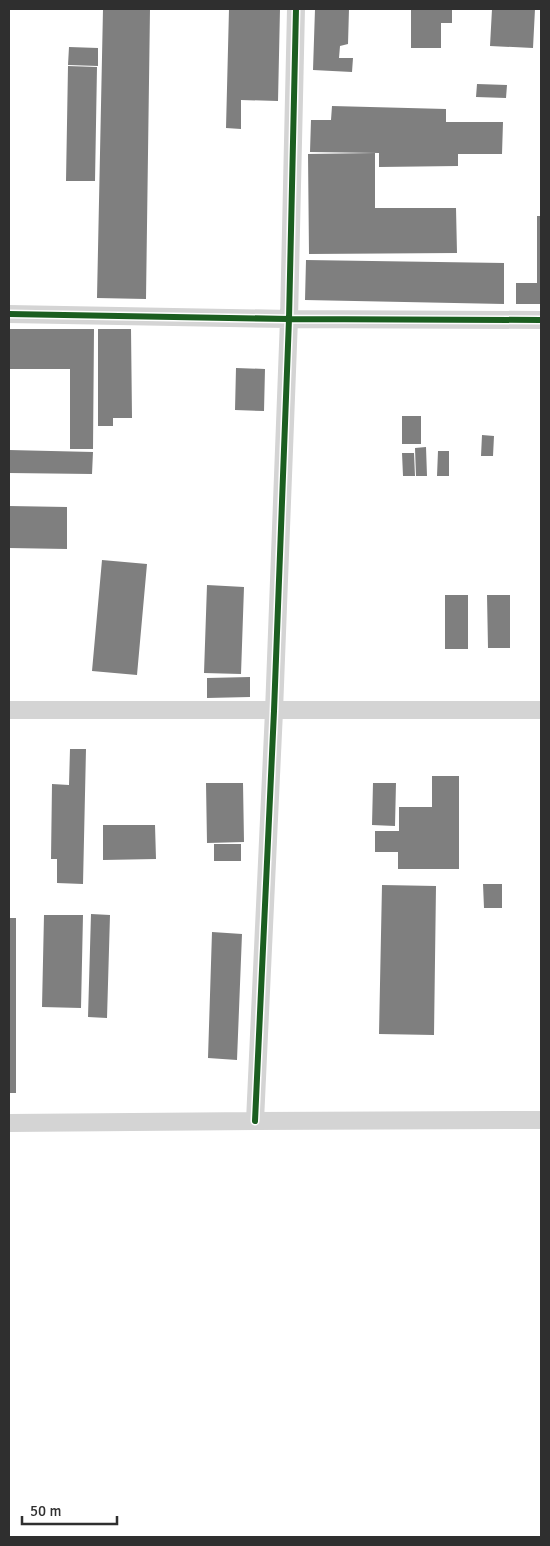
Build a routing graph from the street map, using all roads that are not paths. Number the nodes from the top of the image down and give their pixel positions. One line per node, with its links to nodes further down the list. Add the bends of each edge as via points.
1 (296, 9): 3 (street)
2 (9, 314): 3 (street)
3 (289, 319): 4 (street); 6 (street)
4 (541, 320)
5 (9, 710): 6 (street)
6 (274, 710): 7 (street); 9 (street)
7 (541, 710)
8 (541, 1120): 9 (street)
9 (255, 1121): 10 (street)
10 (9, 1124)

